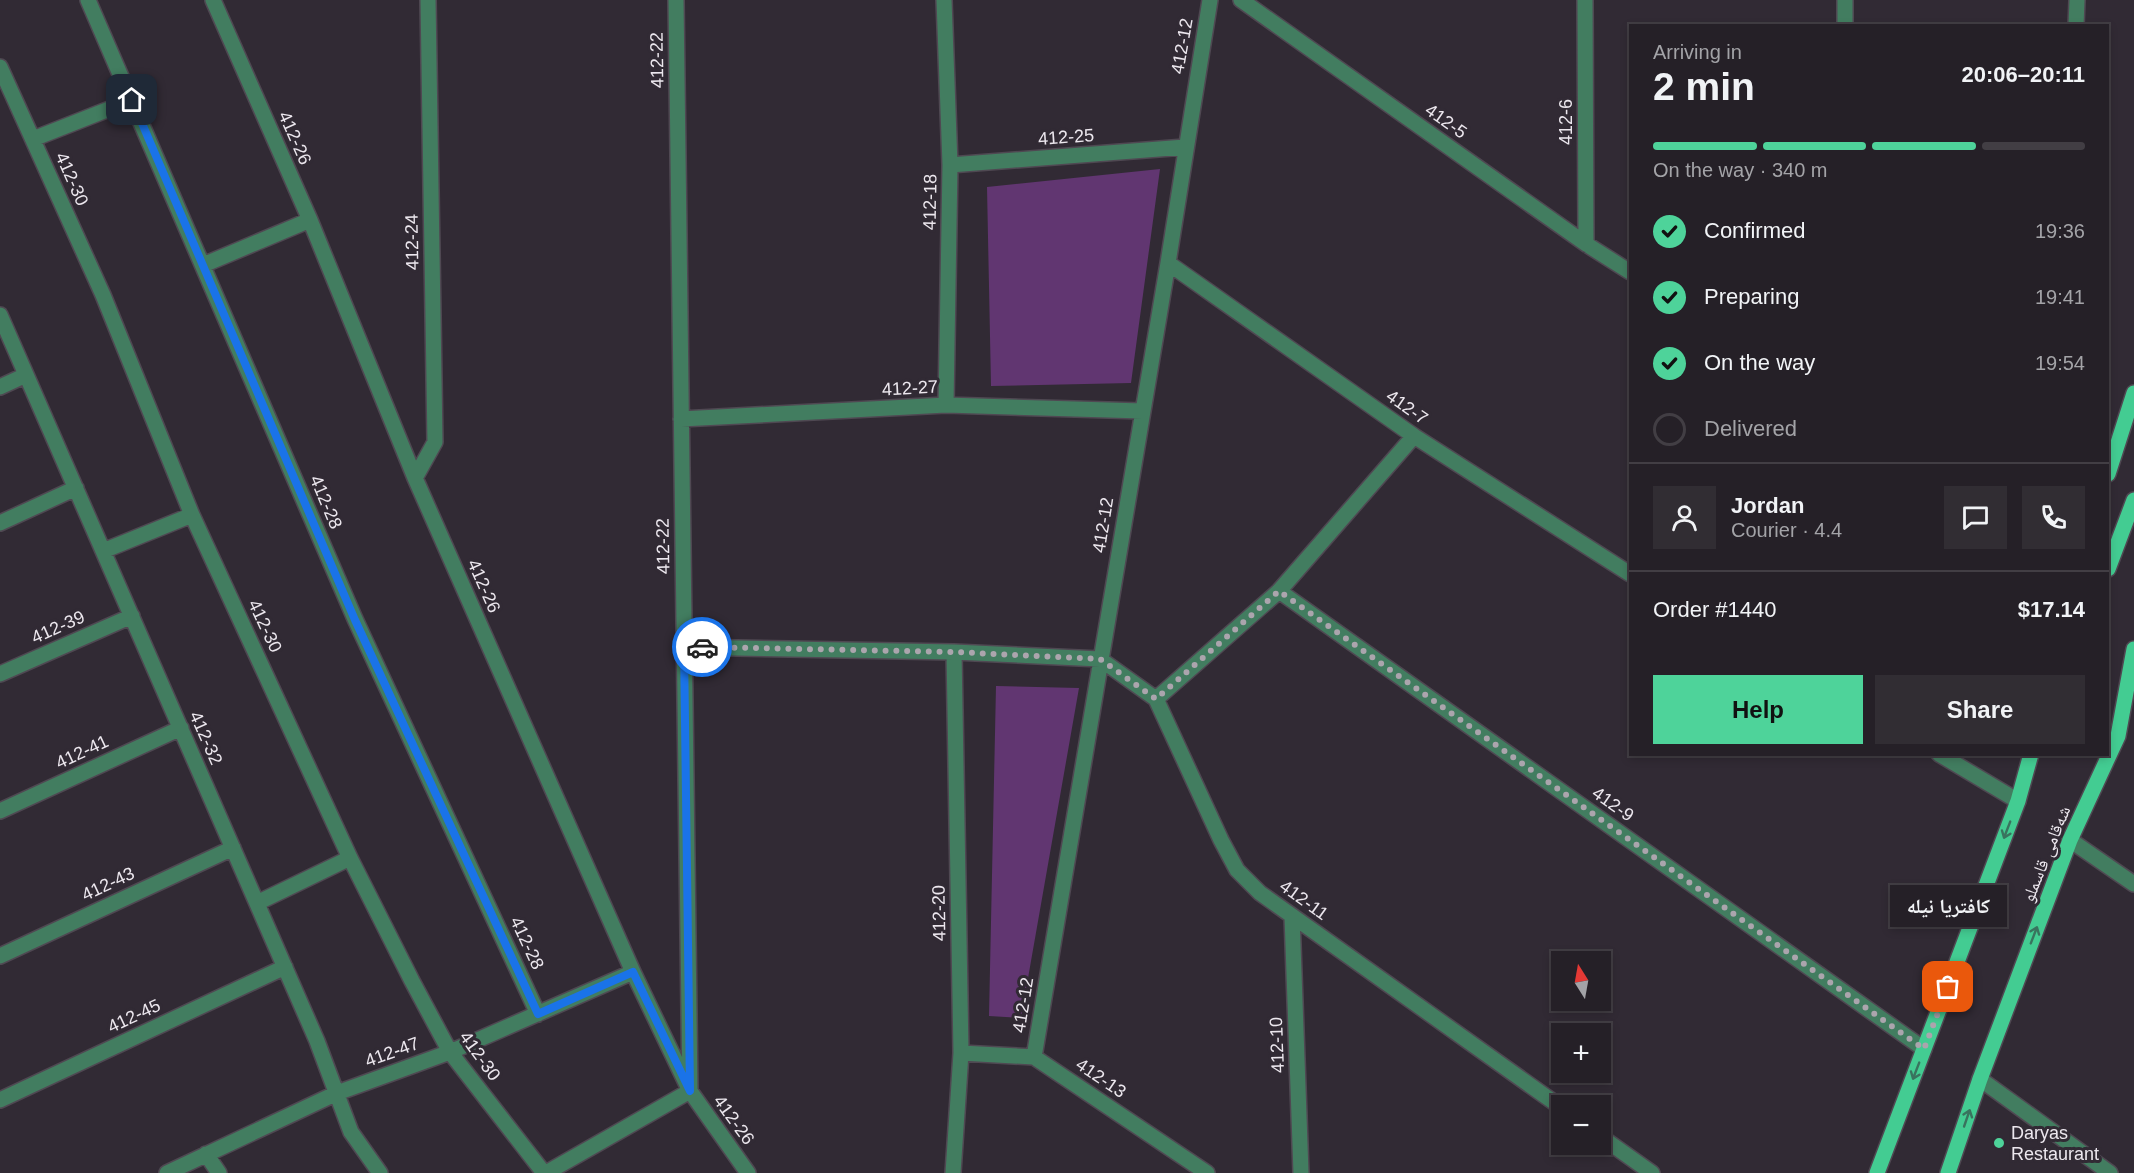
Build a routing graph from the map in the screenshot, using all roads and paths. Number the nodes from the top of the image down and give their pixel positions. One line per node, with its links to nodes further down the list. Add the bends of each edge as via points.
1 (88, 0): 14 (street, 412-28)
2 (213, 0): 18 (street, 412-26)
3 (428, 0): 32 (street, 412-24, via 435,442)
4 (676, 0): 29 (street, 412-22)
5 (944, 0): 17 (street, 412-18)
6 (1210, 0): 16 (street, 412-12)
7 (1241, 0): 19 (street, 412-5)
8 (1585, 0): 19 (street, 412-6)
9 (1845, 0): 11 (street)
10 (2077, 0): 12 (street)
11 (1845, 24)
12 (2076, 24)
13 (0, 67): 15 (street, 412-30)
14 (132, 100): 15 (street); 21 (street, 412-28)
15 (33, 139): 35 (street, 412-30, via 103,295)
16 (1185, 147): 17 (street, 412-25); 20 (street, 412-12)
17 (950, 165): 27 (street, 412-18)
18 (310, 220): 21 (street); 32 (street, 412-26)
19 (1586, 244): 22 (street, 412-5)
20 (1168, 263): 28 (street, 412-12); 30 (street, 412-7)
21 (203, 265): 66 (street, 412-28, via 355,620)
22 (1629, 271)
23 (0, 315): 24 (street, 412-32)
24 (26, 375): 25 (street); 33 (street, 412-32)
25 (0, 387)
26 (2134, 393): 31 (main road)
27 (946, 405): 28 (street, 412-27); 29 (street, 412-27)
28 (1142, 411): 45 (street, 412-12)
29 (681, 419): 42 (street, 412-22)
30 (1414, 436): 39 (street, 412-7); 40 (street)
31 (2109, 471)
32 (415, 478): 65 (street, 412-26)
33 (76, 488): 36 (street); 37 (street, 412-32)
34 (2134, 500): 38 (main road)
35 (192, 515): 37 (street); 59 (street, 412-30)
36 (0, 523)
37 (103, 551): 41 (street, 412-32)
38 (2109, 566)
39 (1629, 573)
40 (1279, 591): 47 (street); 67 (street, 412-9)
41 (132, 616): 46 (street, 412-39); 49 (street, 412-32)
42 (684, 647): 44 (street); 72 (street, 412-22)
43 (2134, 649): 50 (main road, شەقامی قاسملو)
44 (954, 652): 45 (street); 69 (street, 412-20)
45 (1100, 659): 47 (street, 412-11); 70 (street, 412-12)
46 (0, 674)
47 (1156, 699): 62 (street, 412-11, via 1237,870 1260,893)
48 (2134, 702): 50 (main road)
49 (181, 728): 56 (street, 412-41); 58 (street, 412-32)
50 (2118, 736): 54 (main road, شەقامی قاسملو)
51 (1942, 756): 55 (street)
52 (2030, 756): 55 (main road)
53 (2109, 756): 57 (main road, شەقامی قاسملو)
54 (2109, 756)
55 (2018, 801): 67 (main road, one-way to 67)
56 (0, 811)
57 (2070, 840): 60 (street); 71 (main road, شەقامی قاسملو, one-way to 57)
58 (233, 848): 61 (street, 412-32); 63 (street, 412-43)
59 (350, 858): 61 (street); 68 (street, 412-30)
60 (2134, 884)
61 (257, 903): 64 (street, 412-32)
62 (1292, 915): 75 (street, 412-11); 85 (street, 412-10)
63 (0, 956)
64 (285, 967): 73 (street, 412-32); 74 (street, 412-45)
65 (633, 972): 66 (street, 412-47); 72 (street, 412-26)
66 (538, 1014): 68 (street, 412-47)
67 (1924, 1049): 87 (main road, one-way to 87)
68 (450, 1052): 73 (street, 412-47); 81 (street, 412-30)
69 (961, 1053): 70 (street); 83 (street, 412-20)
70 (1034, 1057): 84 (street, 412-13)
71 (1980, 1079): 88 (main road, شەقامی قاسملو, one-way to 71); 89 (street)
72 (690, 1091): 81 (street); 82 (street, 412-26)
73 (337, 1093): 77 (street, 412-47); 80 (street, 412-32, via 351,1132)
74 (0, 1100)
75 (1551, 1100)
76 (1611, 1144): 86 (street)
77 (206, 1155): 78 (street, 412-47); 79 (street)
78 (167, 1173)
79 (219, 1173)
80 (380, 1173)
81 (545, 1173)
82 (748, 1173)
83 (953, 1173)
84 (1207, 1173)
85 (1301, 1173)
86 (1652, 1173)
87 (1877, 1173)
88 (1948, 1173)
89 (2110, 1173)

